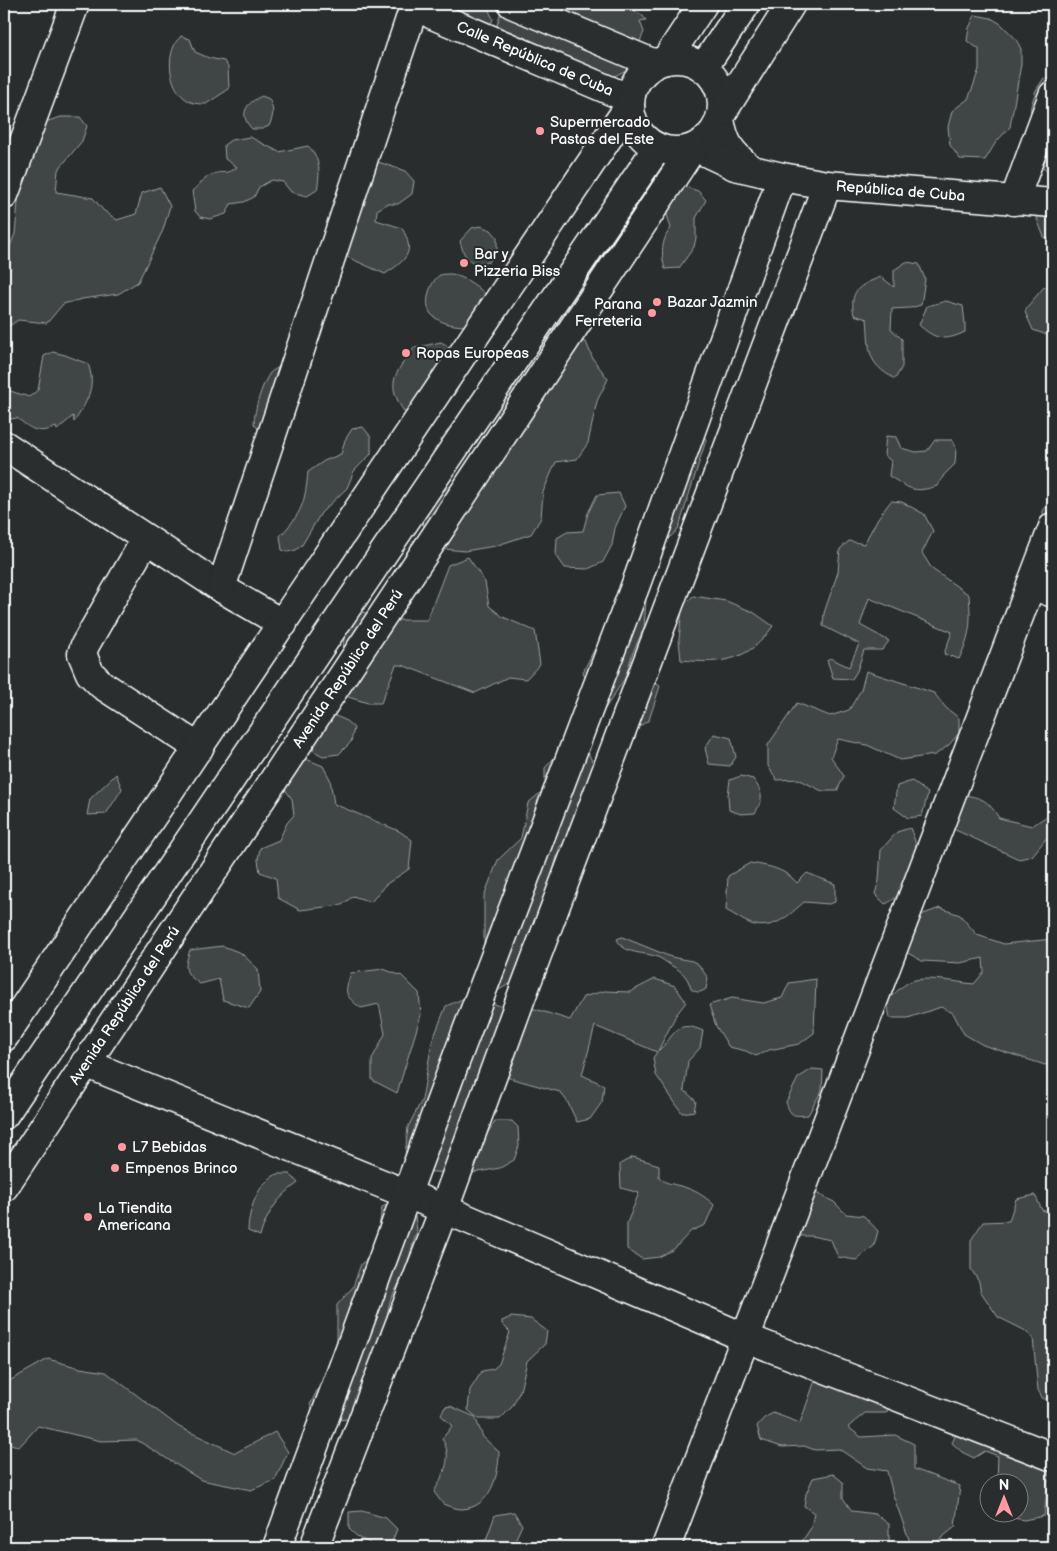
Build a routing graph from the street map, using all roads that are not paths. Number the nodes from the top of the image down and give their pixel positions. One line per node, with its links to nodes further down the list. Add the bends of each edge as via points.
1 (76, 4): 17 (main road)
2 (415, 4): 10 (main road, Calle República de Cuba, via 433,15); 23 (main road)
3 (512, 4): 7 (main road)
4 (703, 4): 7 (main road)
5 (746, 4): 8 (main road)
6 (791, 4): 11 (main road)
7 (661, 62): 8 (main road, via 689,61); 10 (main road, via 638,79)
8 (703, 68): 11 (main road, via 715,80 720,91)
9 (1053, 95): 18 (main road)
10 (630, 102): 12 (main road, via 635,127); 25 (main road)
11 (721, 116): 13 (main road, via 710,136); 14 (main road, via 728,147)
12 (657, 148): 13 (main road, via 671,151); 29 (main road)
13 (693, 148): 14 (main road, República de Cuba); 28 (main road, Avenida República del Perú)
14 (750, 169): 15 (main road, República de Cuba)
15 (782, 178): 16 (main road, República de Cuba); 31 (main road, via 626,612)
16 (827, 185): 18 (main road, República de Cuba); 32 (main road)
17 (4, 194)
18 (1014, 201): 19 (main road, República de Cuba)
19 (1053, 203)
20 (4, 446): 22 (main road)
21 (1053, 527): 24 (main road)
22 (146, 539): 23 (main road); 26 (main road, via 82,654 90,673 102,685)
23 (221, 588): 25 (main road)
24 (1042, 589): 33 (main road)
25 (283, 624): 26 (main road)
26 (199, 748): 27 (main road)
27 (4, 1037)
28 (85, 1063): 30 (main road, Avenida República del Perú); 31 (main road)
29 (4, 1115)
30 (4, 1187)
31 (407, 1194): 32 (main road); 35 (main road)
32 (444, 1209): 33 (main road); 36 (main road)
33 (746, 1338): 34 (main road); 37 (main road)
34 (1053, 1457)
35 (277, 1547)
36 (314, 1547)
37 (666, 1547)

